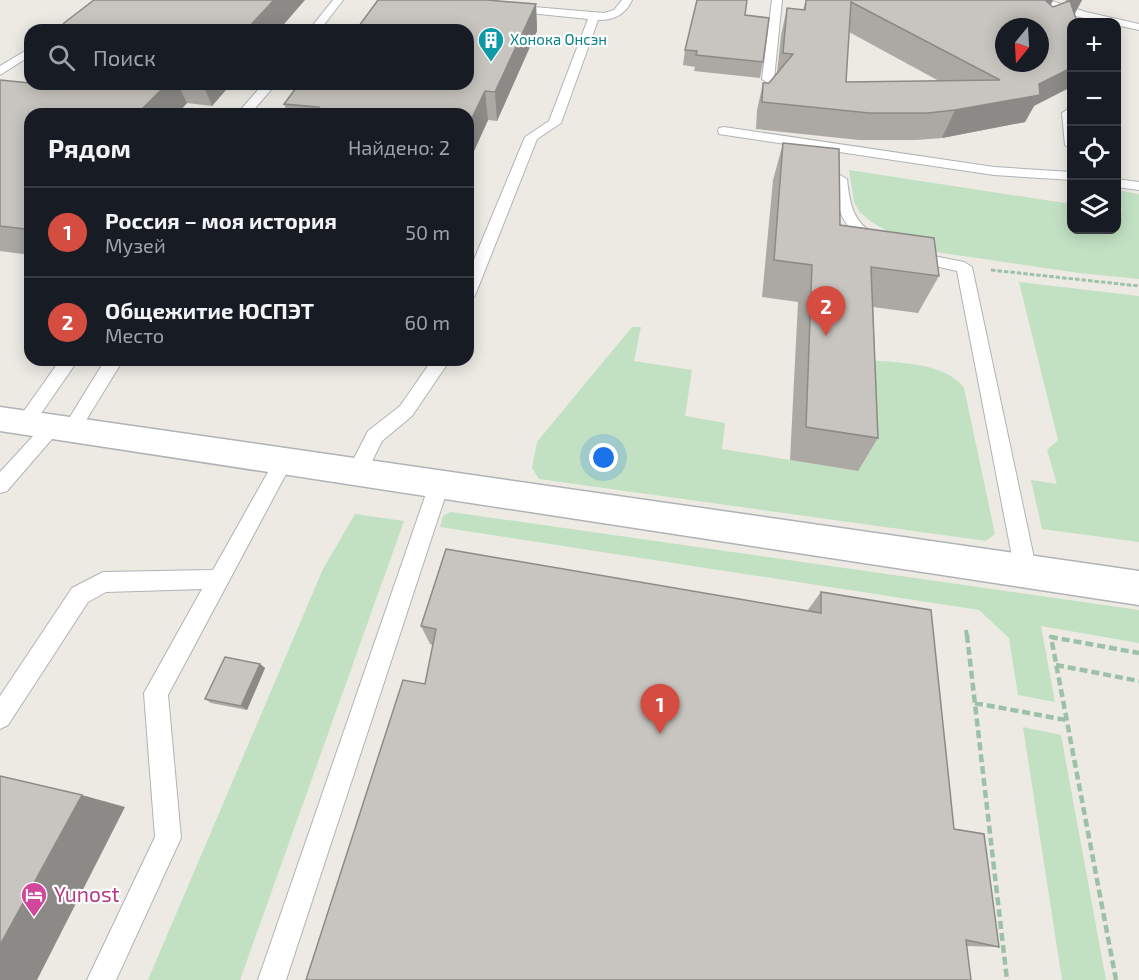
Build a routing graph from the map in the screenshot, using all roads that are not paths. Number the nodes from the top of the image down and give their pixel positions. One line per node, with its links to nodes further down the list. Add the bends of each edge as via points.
1 (338, 0): 7 (lane)
2 (627, 0): 6 (lane, via 624,8 609,18)
3 (777, 0): 11 (lane)
4 (1040, 0): 8 (lane, via 1053,10)
5 (500, 8): 6 (lane)
6 (594, 16): 19 (lane, via 555,123 531,137)
7 (319, 24)
8 (1139, 27)
9 (24, 55): 10 (lane)
10 (0, 70)
11 (768, 79)
12 (265, 90): 13 (lane)
13 (248, 108)
14 (724, 131): 15 (lane, via 994,171)
15 (1067, 176)
16 (840, 179): 28 (lane, via 842,207 862,234 908,256 964,267)
17 (1121, 184): 18 (lane)
18 (1139, 186)
19 (474, 278)
20 (66, 366): 23 (lane)
21 (107, 366): 23 (lane)
22 (437, 366): 25 (lane, via 406,411 375,436)
23 (37, 425): 24 (street); 27 (lane)
24 (284, 461): 25 (street); 29 (lane)
25 (357, 472): 26 (street)
26 (439, 484): 28 (street); 33 (lane)
27 (0, 485)
28 (1026, 572): 30 (street)
29 (220, 579): 31 (lane, via 103,582 80,595); 32 (lane, via 156,693 168,838)
30 (1139, 588)
31 (0, 717)
32 (101, 980)
33 (272, 980)

